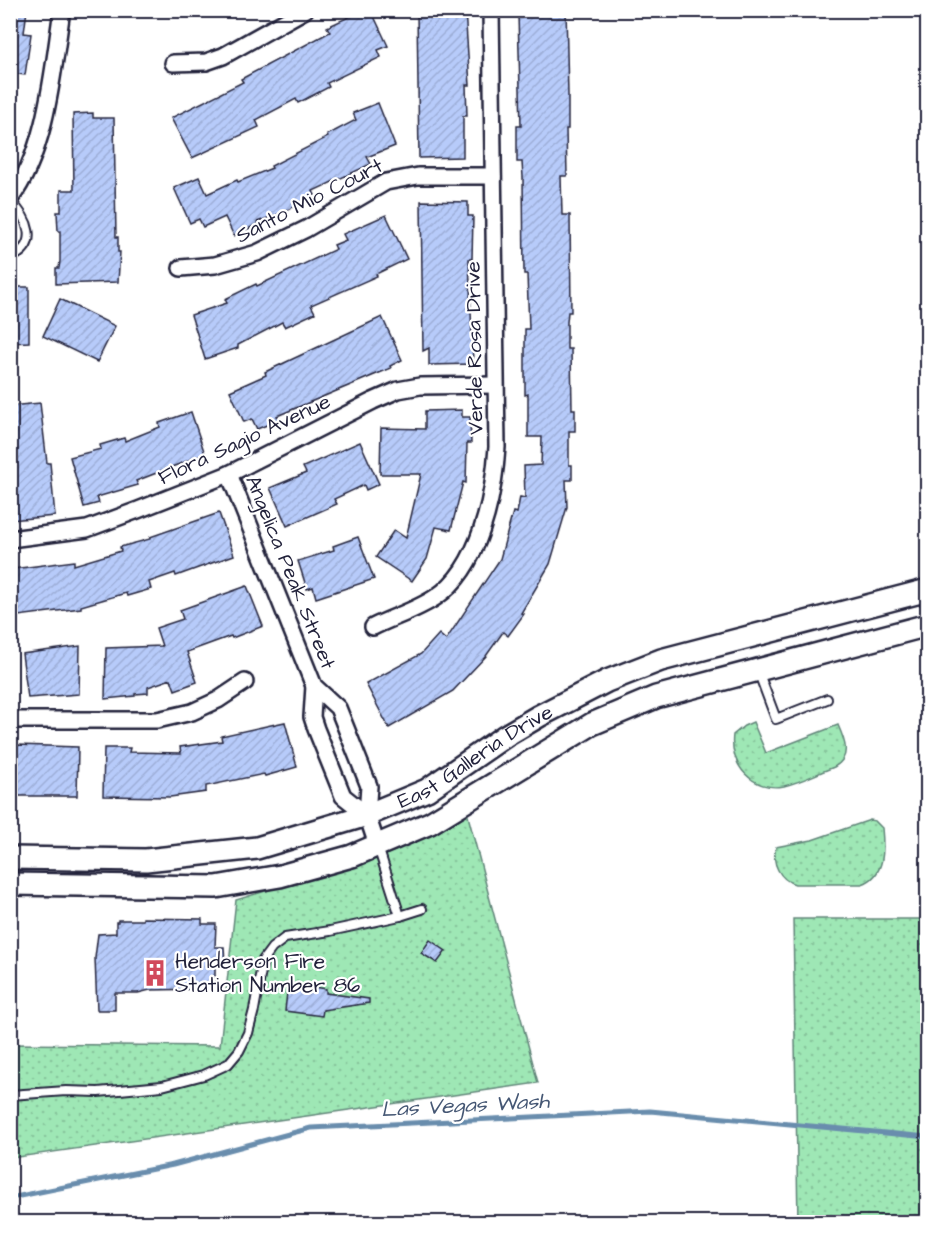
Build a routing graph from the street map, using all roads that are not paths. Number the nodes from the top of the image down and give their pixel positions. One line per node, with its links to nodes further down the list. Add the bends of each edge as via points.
1 (62, 10): 6 (street, via 42,128 31,165)
2 (305, 10): 4 (street, via 214,59)
3 (491, 10): 5 (street, Verde Rosa Drive)
4 (173, 63)
5 (493, 176): 8 (street, Santo Mio Court, via 418,176 386,182 257,253 215,265); 9 (street, Verde Rosa Drive)
6 (10, 200): 7 (lane, via 22,212 29,229 26,246)
7 (10, 258)
8 (181, 268)
9 (495, 385): 10 (street, Flora Sagio Avenue, via 398,390); 14 (street, Verde Rosa Drive, via 495,481 476,545 459,574 437,597)
10 (229, 474): 11 (street, Flora Sagio Avenue, via 87,529); 18 (street, Angelica Peak Street)
11 (10, 539)
12 (927, 590): 15 (main road, East Galleria Drive)
13 (927, 625): 16 (main road, East Galleria Drive)
14 (373, 627)
15 (748, 636): 16 (main road); 21 (main road, East Galleria Drive, via 662,660 607,681 505,736 427,790)
16 (757, 669): 19 (lane, via 776,719); 22 (main road, East Galleria Drive, via 656,697 592,724 430,823)
17 (245, 682): 20 (street, via 192,712 157,720)
18 (314, 686): 21 (street, Angelica Peak Street, via 338,708 369,786); 21 (street, Angelica Peak Street, via 312,717 343,796)
19 (827, 699)
20 (10, 720)
21 (367, 815): 22 (street, Angelica Peak Street); 23 (main road, East Galleria Drive, via 257,848)
22 (377, 845): 26 (main road, East Galleria Drive, via 280,876); 28 (lane)
23 (172, 857): 24 (main road, East Galleria Drive); 26 (main road)
24 (10, 858)
25 (10, 884): 26 (main road, East Galleria Drive)
26 (172, 890)
27 (422, 909): 28 (lane)
28 (400, 916): 29 (lane, via 285,938 272,948 263,960 248,1033 228,1064 162,1086)
29 (10, 1095)

